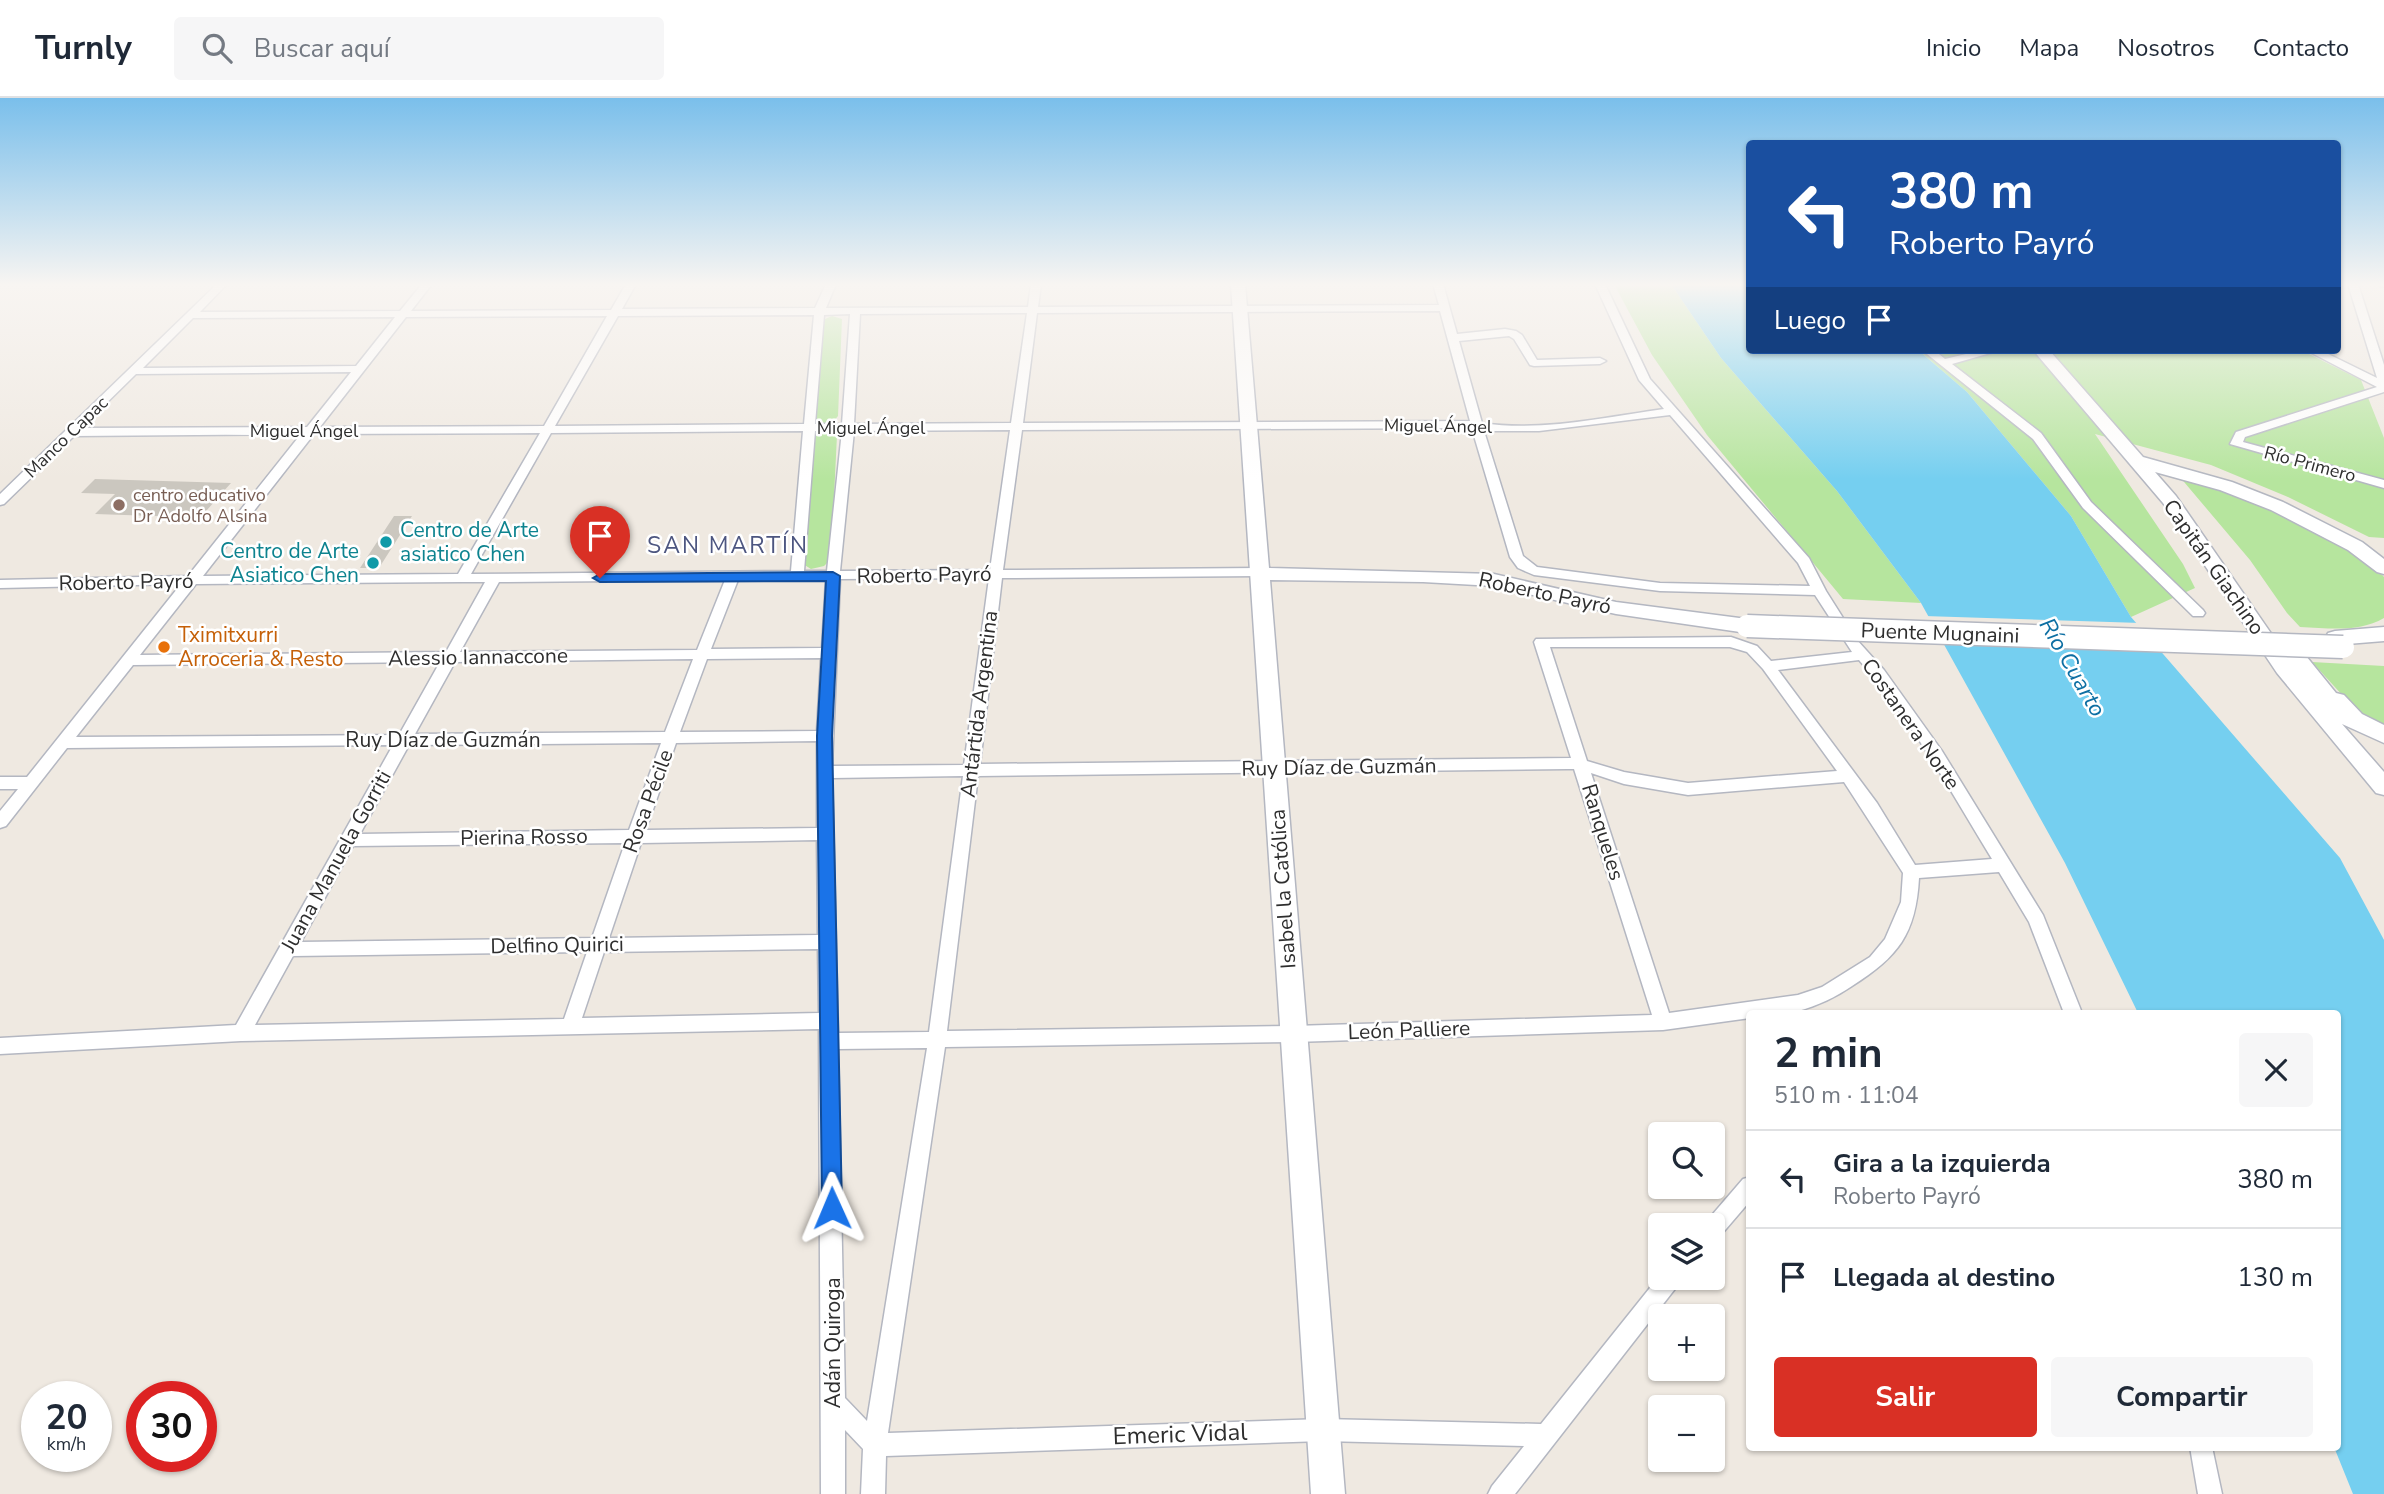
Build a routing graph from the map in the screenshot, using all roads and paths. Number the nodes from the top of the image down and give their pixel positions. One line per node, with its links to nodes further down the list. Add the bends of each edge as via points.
1 (156, 349): 20 (street, Manco Capac)
2 (375, 349): 19 (street)
3 (593, 349): 28 (street)
4 (816, 349): 26 (street)
5 (853, 349): 27 (street, Adán Quiroga)
6 (1027, 349): 24 (street, Antártida Argentina)
7 (1243, 349): 23 (main road, Isabel la Católica)
8 (1456, 349): 25 (street)
9 (1525, 349): 17 (street, via 1534,363)
10 (1631, 349): 22 (street, Costanera Norte, via 1645,380)
11 (2373, 349): 21 (street)
12 (1932, 354): 18 (street)
13 (1980, 354): 18 (street)
14 (2045, 354): 31 (main road, Capitán Giachino)
15 (2056, 354): 31 (main road, Capitán Giachino, via 2127,433)
16 (2319, 354): 21 (street)
17 (1600, 361)
18 (1943, 363): 46 (street, via 2036,435 2095,513)
19 (359, 369): 20 (street); 29 (street)
20 (133, 371): 30 (street, Manco Capac)
21 (2384, 385): 32 (street, Río Primero, via 2240,435 2236,444)
22 (1670, 412): 25 (street, Miguel Ángel, via 1557,425); 45 (street, Costanera Norte, via 1804,561)
23 (1249, 425): 24 (street, Miguel Ángel); 25 (street, Miguel Ángel); 36 (main road, Isabel la Católica)
24 (1016, 427): 27 (street, Miguel Ángel); 37 (street, Antártida Argentina)
25 (1477, 427): 45 (street, via 1517,557 1534,571 1660,587)
26 (809, 428): 27 (street, Miguel Ángel); 28 (street, Miguel Ángel); 38 (street)
27 (848, 428): 39 (street, Adán Quiroga)
28 (547, 429): 29 (street, Miguel Ángel); 41 (street)
29 (310, 431): 30 (street, Miguel Ángel); 43 (street)
30 (71, 432): 33 (street, Manco Capac)
31 (2144, 461): 34 (main road, via 2169,463 2256,491 2314,515); 35 (main road, via 2277,506 2355,546); 57 (main road, Capitán Giachino, via 2196,513); 66 (main road, Capitán Giachino, via 2311,703)
32 (2384, 484)
33 (0, 501)
34 (2384, 553)
35 (2384, 568)
36 (1259, 572): 37 (street, Roberto Payró); 47 (main road, Roberto Payró, via 1494,580 1616,608); 64 (main road, Isabel la Católica)
37 (996, 574): 39 (street, Roberto Payró); 65 (street, Antártida Argentina)
38 (797, 576): 39 (street, Roberto Payró); 40 (street, Roberto Payró)
39 (833, 576): 51 (street, Adán Quiroga)
40 (733, 577): 42 (street, Roberto Payró); 52 (street, Rosa Pécile)
41 (462, 578): 42 (street, Roberto Payró); 43 (street, Roberto Payró)
42 (494, 578): 54 (street, Juana Manuela Gorriti)
43 (191, 580): 44 (street, Roberto Payró); 55 (street)
44 (0, 584)
45 (1819, 591): 53 (street, Costanera Norte)
46 (2198, 613)
47 (1745, 621): 49 (main road, Puente Mugnaini, bridge)
48 (2384, 634): 49 (main road)
49 (2339, 643): 50 (main road)
50 (2384, 651)
51 (828, 653): 52 (street, Alessio Iannaccone); 59 (street, Adán Quiroga)
52 (701, 654): 54 (street, Alessio Iannaccone); 60 (street, Rosa Pécile)
53 (1864, 655): 56 (street); 75 (street, Costanera Norte, via 1937,755)
54 (450, 657): 55 (street, Alessio Iannaccone); 61 (street, Juana Manuela Gorriti)
55 (129, 660): 62 (street)
56 (1768, 666): 63 (street, Ranqueles, via 1752,649 1731,642 1541,642); 68 (street)
57 (2304, 668): 58 (main road, via 2354,719); 66 (main road, Capitán Giachino)
58 (2384, 735)
59 (824, 736): 60 (street, Ruy Díaz de Guzmán); 67 (street, Adán Quiroga)
60 (671, 738): 61 (street, Ruy Díaz de Guzmán); 73 (street, Rosa Pécile)
61 (402, 741): 62 (street, Ruy Díaz de Guzmán); 74 (street, Juana Manuela Gorriti)
62 (63, 743): 70 (street)
63 (1583, 765): 64 (street, Ruy Díaz de Guzmán); 68 (street, Ruy Díaz de Guzmán, via 1624,778 1688,789); 84 (street, Ranqueles)
64 (1274, 768): 65 (street, Ruy Díaz de Guzmán); 87 (main road, Isabel la Católica)
65 (971, 770): 67 (street, Ruy Díaz de Guzmán); 89 (street, Antártida Argentina)
66 (2381, 770)
67 (825, 772): 72 (street, Adán Quiroga)
68 (1849, 776): 76 (street)
69 (0, 783): 70 (street)
70 (31, 783): 71 (street)
71 (0, 822)
72 (826, 834): 73 (street, Pierina Rosso); 77 (street, Adán Quiroga)
73 (635, 835): 74 (street, Pierina Rosso); 78 (street, Rosa Pécile)
74 (349, 840): 79 (street, Juana Manuela Gorriti)
75 (2004, 865): 76 (street); 82 (street, Costanera Norte, via 2037,920)
76 (1911, 872): 81 (street, León Palliere, via 1902,924 1875,962 1828,992 1799,1003)
77 (826, 942): 78 (street, Delfino Quirici); 83 (street, Adán Quiroga)
78 (598, 944): 79 (street, Delfino Quirici); 85 (street, Rosa Pécile)
79 (288, 949): 86 (street, Juana Manuela Gorriti)
80 (1746, 1010): 84 (street, León Palliere)
81 (1749, 1010)
82 (2072, 1010)
83 (829, 1021): 85 (street); 88 (street, Adán Quiroga)
84 (1663, 1022): 87 (street, León Palliere)
85 (570, 1027): 86 (street)
86 (241, 1033): 90 (street)
87 (1294, 1034): 89 (street, León Palliere); 95 (main road, Isabel la Católica)
88 (830, 1041): 89 (street, León Palliere); 94 (street, Adán Quiroga)
89 (937, 1041): 97 (street)
90 (0, 1046)
91 (1746, 1191): 92 (street)
92 (1725, 1215)
93 (1661, 1290): 96 (street)
94 (834, 1402): 97 (street); 99 (street, Adán Quiroga)
95 (1323, 1430): 96 (street, Emeric Vidal); 97 (street, Emeric Vidal); 101 (main road, Isabel la Católica)
96 (1544, 1435): 102 (street)
97 (875, 1445): 100 (street)
98 (2202, 1451): 103 (street)
99 (833, 1494)
100 (873, 1494)
101 (1328, 1494)
102 (1500, 1494)
103 (2210, 1494)

